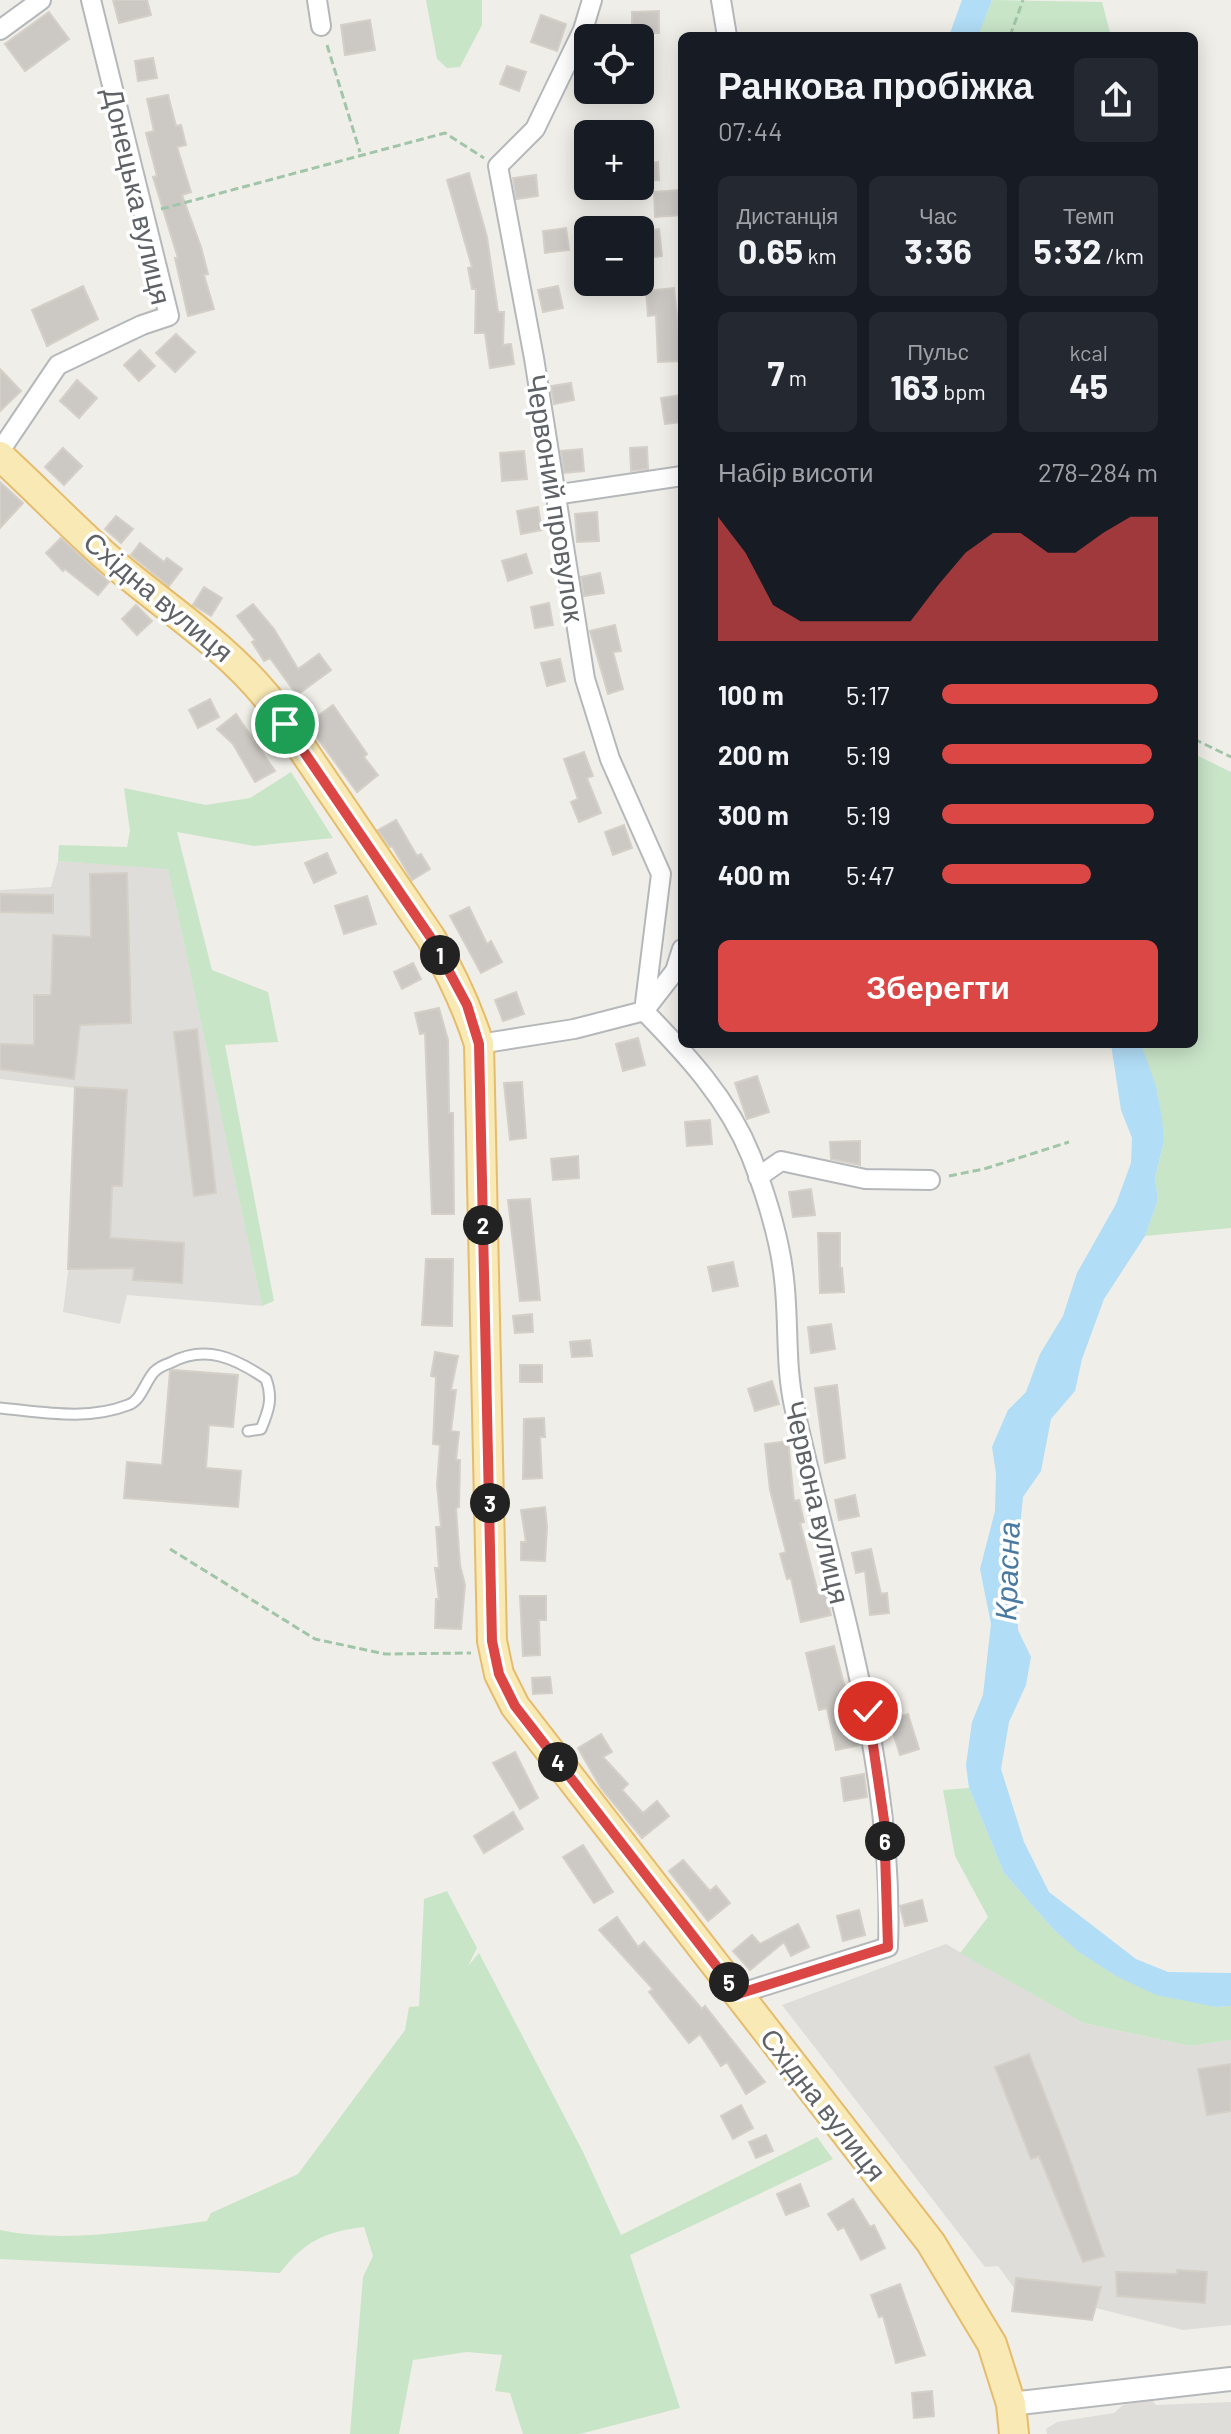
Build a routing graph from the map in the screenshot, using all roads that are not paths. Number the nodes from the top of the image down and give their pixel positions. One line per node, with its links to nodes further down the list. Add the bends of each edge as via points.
1 (41, 0): 7 (street)
2 (91, 0): 9 (street, Донецька вулиця, via 169,316 58,365)
3 (317, 0): 6 (street)
4 (592, 0): 11 (street, Червоний провулок, via 535,129 498,166)
5 (721, 0): 8 (street)
6 (321, 26)
7 (0, 30)
8 (726, 32)
9 (0, 453): 14 (main road, Східна вулиця, via 138,583 219,645 259,687 431,938 467,1005)
10 (678, 477): 11 (street)
11 (554, 495): 13 (street, Червоний провулок, via 585,679 610,759 661,874)
12 (678, 962): 13 (street)
13 (644, 1011): 14 (street); 15 (street, Червона вулиця)
14 (479, 1044): 21 (main road, Східна вулиця, via 494,1653 499,1674 515,1706)
15 (678, 1045)
16 (681, 1048): 17 (street, Червона вулиця, via 730,1112)
17 (758, 1177): 18 (street, via 781,1161 865,1179); 21 (street, Червона вулиця, via 784,1277 793,1401 868,1711 884,1820 889,1923 888,1947)
18 (930, 1180)
19 (0, 1408): 20 (lane, via 107,1412 133,1404 155,1370 195,1353 222,1354 266,1379 271,1393 261,1429)
20 (248, 1431)
21 (738, 1994): 23 (main road, Східна вулиця, via 931,2243 992,2344)
22 (1231, 2379): 23 (street)
23 (1011, 2404): 24 (main road, Східна вулиця)
24 (1014, 2434)

